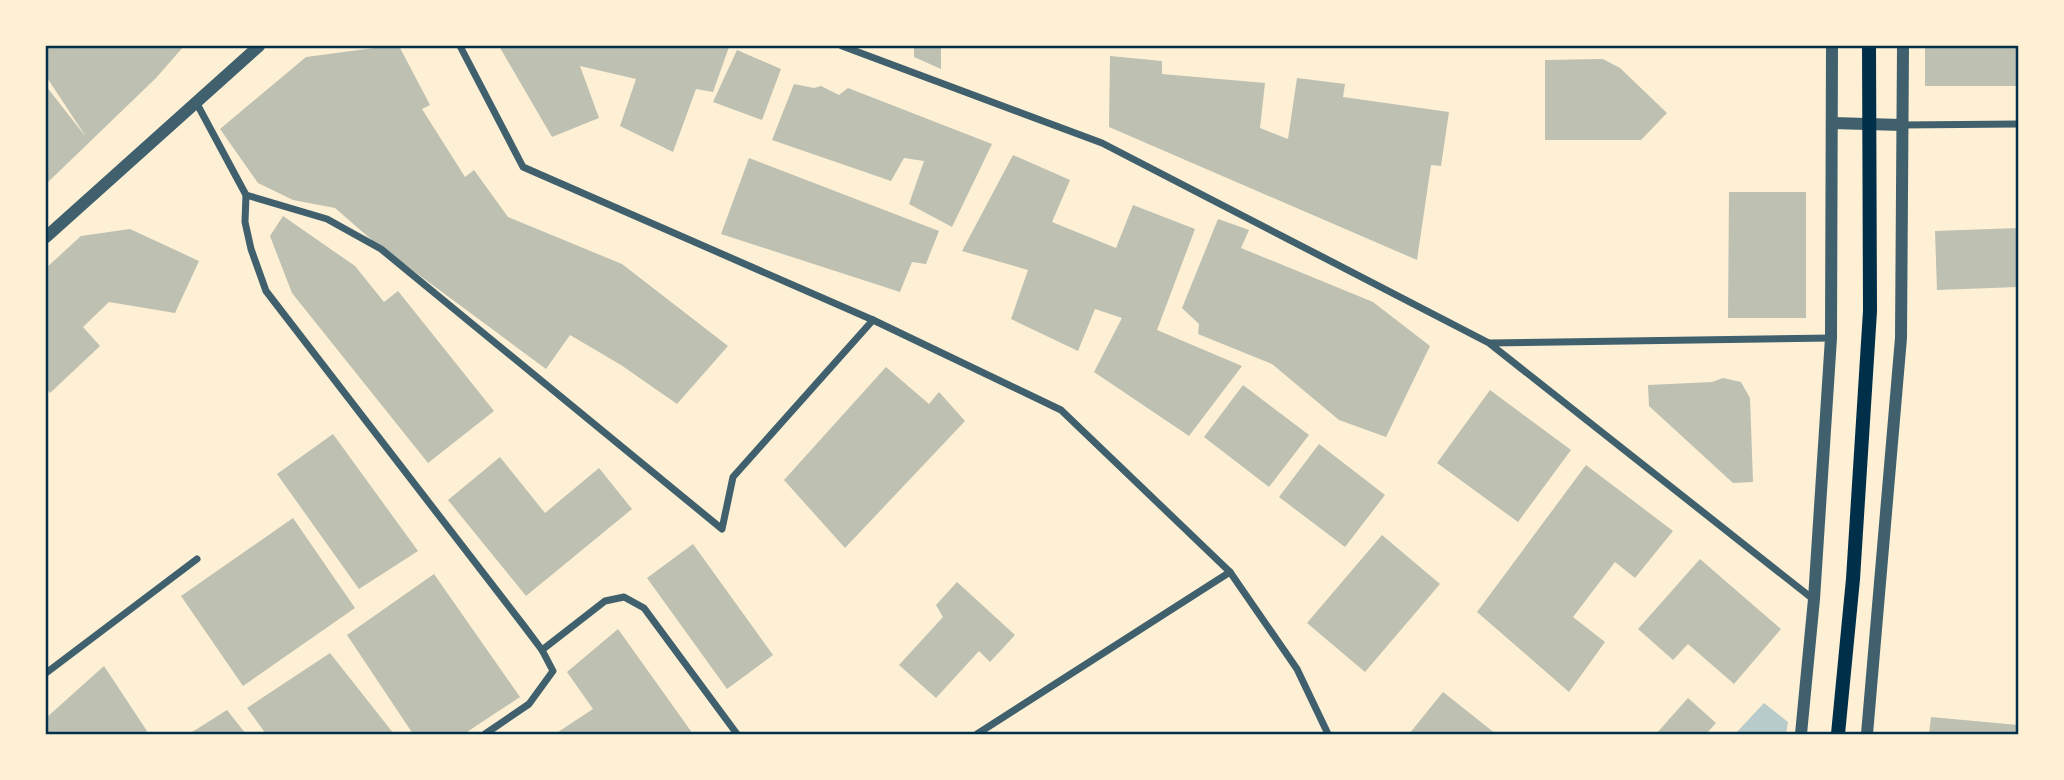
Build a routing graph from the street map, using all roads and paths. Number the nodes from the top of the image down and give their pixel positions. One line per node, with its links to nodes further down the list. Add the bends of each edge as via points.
1 (259, 46): 7 (street)
2 (460, 46): 13 (street, via 523,167)
3 (842, 46): 15 (street, via 1102,144)
4 (1832, 46): 8 (street)
5 (1869, 46): 26 (main road, via 1870,311)
6 (1903, 46): 10 (street)
7 (196, 102): 11 (street); 12 (street)
8 (1832, 123): 10 (street); 14 (street)
9 (2018, 124): 10 (street)
10 (1902, 125): 27 (street, via 1901,338)
11 (246, 195): 13 (street, via 327,219 381,249 722,528 733,477); 19 (street, via 245,222 266,291)
12 (46, 237)
13 (873, 320): 17 (street, via 1061,410)
14 (1831, 338): 15 (street); 18 (street)
15 (1489, 343): 18 (street)
16 (197, 559): 20 (street)
17 (1230, 572): 23 (street); 24 (street, via 1297,669)
18 (1814, 599): 25 (street)
19 (542, 650): 21 (street, via 553,671 528,704); 22 (street, via 605,601 624,597 644,608)
20 (46, 673)
21 (485, 734)
22 (737, 734)
23 (977, 734)
24 (1328, 734)
25 (1801, 734)
26 (1838, 734)
27 (1867, 734)

